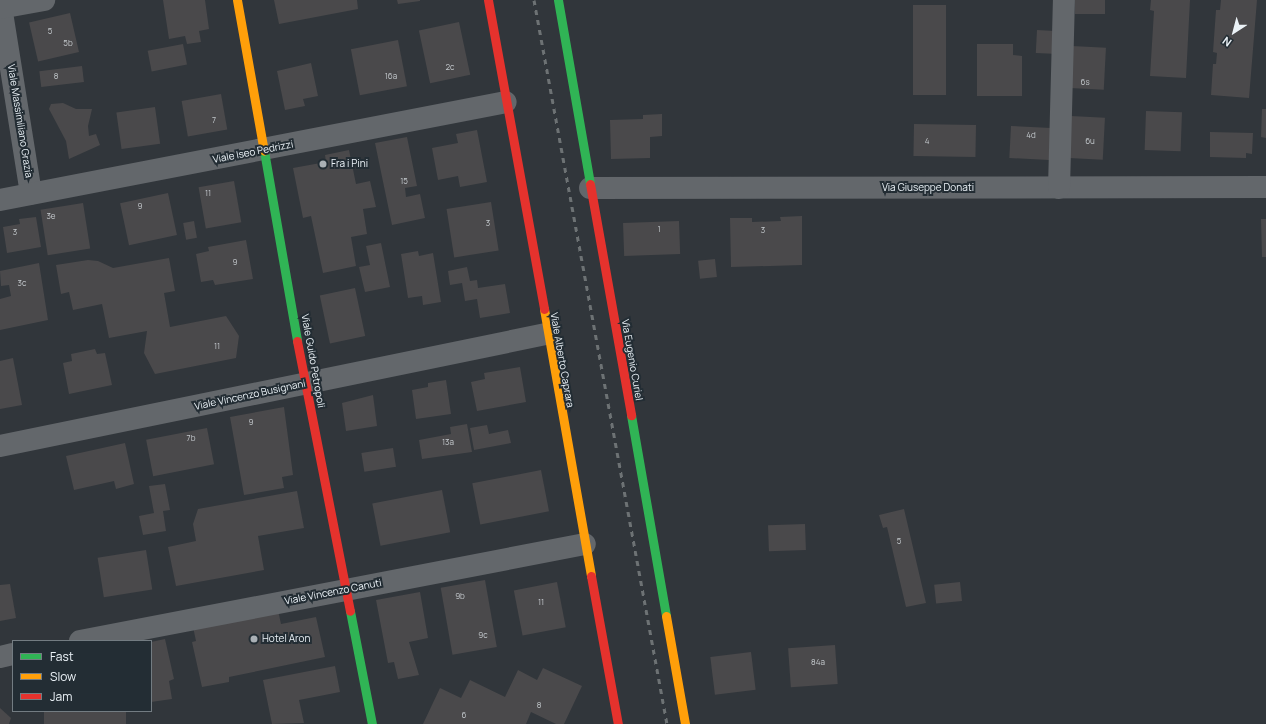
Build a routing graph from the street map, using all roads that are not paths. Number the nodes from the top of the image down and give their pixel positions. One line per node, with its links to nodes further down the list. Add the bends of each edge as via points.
1 (44, 0): 6 (street)
2 (237, 0): 8 (street, Viale Guido Petropoli)
3 (488, 0): 7 (street, Viale Alberto Caprara)
4 (558, 0): 10 (street, Via Eugenio Curiel)
5 (1064, 0): 11 (street)
6 (0, 5): 12 (street, Viale Massimiliano Grazia)
7 (506, 102): 8 (street, Viale Iseo Pedrizzi); 14 (street, Viale Alberto Caprara)
8 (265, 150): 12 (street, Viale Iseo Pedrizzi); 15 (street, Viale Guido Petropoli)
9 (1266, 187): 11 (street, Via Giuseppe Donati)
10 (590, 188): 11 (street, Via Giuseppe Donati); 24 (street, Via Eugenio Curiel)
11 (1060, 188)
12 (31, 194): 13 (street, Viale Iseo Pedrizzi)
13 (0, 200)
14 (546, 334): 15 (street, Viale Vincenzo Busignani); 17 (street, Viale Alberto Caprara)
15 (305, 384): 16 (street, Viale Vincenzo Busignani); 18 (street, Viale Guido Petropoli)
16 (0, 446)
17 (585, 544): 18 (street, Viale Vincenzo Canuti); 23 (street, Viale Alberto Caprara)
18 (345, 589): 19 (street, Viale Vincenzo Canuti); 22 (street, Viale Guido Petropoli)
19 (85, 640)
20 (12, 654): 21 (street)
21 (0, 657)
22 (372, 724)
23 (618, 724)
24 (685, 724)

